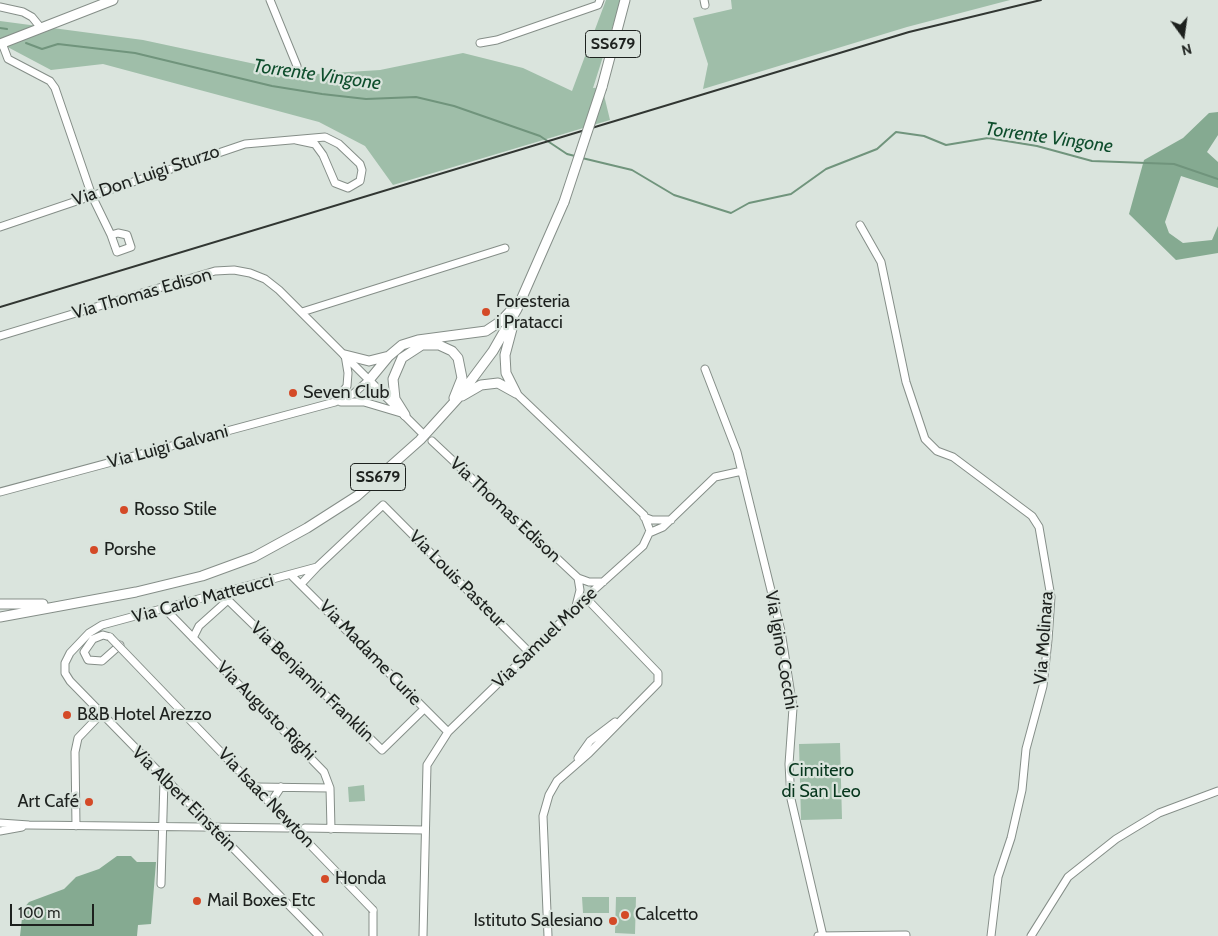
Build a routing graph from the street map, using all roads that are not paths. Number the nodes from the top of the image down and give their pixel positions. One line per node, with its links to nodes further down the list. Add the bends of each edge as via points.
1 (112, 0): 6 (main road)
2 (270, 0): 9 (street)
3 (600, 0): 8 (street, via 598,5)
4 (625, 0): 16 (main road, SS679, bridge, via 602,87 564,202)
5 (0, 6): 6 (street, via 23,12 32,18)
6 (38, 29): 7 (main road)
7 (3, 43): 11 (street, via 8,59 50,81 55,88)
8 (480, 44)
9 (297, 66)
10 (296, 140): 10 (street, Via Don Luigi Sturzo, via 315,144 335,183 348,188 360,181 360,164 338,144 325,137); 11 (street, Via Don Luigi Sturzo, via 231,147)
11 (92, 196): 13 (street, Via Don Luigi Sturzo); 14 (street)
12 (860, 225): 87 (street, Via Molinara, via 881,262 906,382 925,439 937,451 953,457 1032,516 1039,528 1051,597 1048,640 1042,686 1026,749 1022,790 998,877)
13 (0, 227)
14 (111, 235)
15 (506, 248): 18 (street)
16 (522, 298): 17 (main road, SS679); 22 (main road, via 501,321 486,331 410,341)
17 (517, 309): 25 (main road, via 505,355 506,373); 26 (main road, SS679, via 493,351)
18 (302, 312): 19 (street, Via Thomas Edison, via 265,279 234,270 215,271); 21 (street, Via Thomas Edison)
19 (0, 336)
20 (422, 345): 24 (main road, via 403,351); 28 (main road, via 439,344 458,358 462,378); 29 (main road, via 402,358 393,378 395,399)
21 (345, 355): 22 (main road, via 369,361); 24 (street, Via Thomas Edison); 27 (street, via 346,386)
22 (389, 356): 24 (main road)
23 (705, 369): 32 (street, Via Igino Cocchi)
24 (371, 377): 27 (street, Via Luigi Galvani, via 354,394); 29 (street, Via Thomas Edison)
25 (516, 393): 26 (main road, via 498,383 481,385); 35 (street)
26 (458, 398): 28 (main road, SS679)
27 (336, 402): 29 (street, Via Luigi Galvani, via 364,402); 33 (street, Via Luigi Galvani)
28 (451, 407): 51 (main road, SS679, via 420,440 357,496 254,557 202,576)
29 (405, 415): 30 (street, Via Thomas Edison)
30 (421, 432)
31 (432, 442): 42 (street, Via Thomas Edison)
32 (742, 471): 36 (street, via 715,477); 86 (street, Via Igino Cocchi, via 781,631 793,708 789,764 791,799)
33 (0, 492)
34 (383, 505): 40 (street, Via Carlo Matteucci); 58 (street, Via Louis Pasteur)
35 (644, 517): 36 (street); 38 (street)
36 (671, 520): 37 (street); 38 (street)
37 (663, 527): 38 (street); 39 (street)
38 (648, 529): 39 (street, Via Samuel Morse)
39 (643, 546): 44 (street, Via Samuel Morse)
40 (317, 567): 41 (street, Via Carlo Matteucci); 45 (street, Via Carlo Matteucci)
41 (291, 575): 45 (street, Via Madame Curie); 47 (street, Via Carlo Matteucci)
42 (578, 578): 43 (street); 46 (street)
43 (588, 582): 44 (street); 48 (street)
44 (603, 582): 48 (street, Via Samuel Morse)
45 (302, 583): 59 (street, Via Madame Curie)
46 (580, 590): 48 (street); 53 (street)
47 (225, 592): 49 (street, Via Benjamin Franklin); 52 (street, Via Carlo Matteucci)
48 (590, 594): 53 (street, Via Samuel Morse); 85 (street, via 658,673 658,683 629,712 590,741 557,781 544,806)
49 (228, 600): 56 (street, via 199,626); 59 (street, Via Benjamin Franklin, via 382,750)
50 (0, 604): 51 (main road)
51 (71, 604): 54 (main road, SS679)
52 (166, 610): 55 (street, Via Carlo Matteucci, via 102,626); 56 (street, Via Augusto Righi)
53 (574, 610): 58 (street, Via Samuel Morse)
54 (0, 617)
55 (89, 633): 60 (street, Via Albert Einstein, via 70,653 65,673)
56 (193, 638): 65 (street, Via Augusto Righi, via 312,757 324,772)
57 (117, 647): 63 (street, Via Isaac Newton, bridge, via 102,661 88,660 84,652 93,638 103,634 110,637)
58 (530, 653): 61 (street, Via Samuel Morse)
59 (424, 709): 61 (street, Via Madame Curie)
60 (101, 714): 62 (street, Via Albert Einstein); 71 (street, via 78,738 76,745)
61 (448, 732): 77 (street, Via Samuel Morse, via 428,765)
62 (164, 780): 72 (street); 73 (street, Via Albert Einstein)
63 (256, 787): 64 (street); 67 (street, Via Isaac Newton, bridge)
64 (281, 787): 65 (street); 67 (street)
65 (330, 788): 76 (street, Via Augusto Righi)
66 (1218, 791): 88 (street, via 1159,813 1116,839 1068,877)
67 (272, 802): 83 (street, Via Isaac Newton, bridge, via 373,910)
68 (0, 818): 70 (street)
69 (0, 823): 70 (street)
70 (9, 826): 71 (street); 78 (street); 79 (street)
71 (76, 826): 72 (street)
72 (163, 827): 73 (street); 80 (street)
73 (213, 828): 74 (street); 82 (street, Via Albert Einstein)
74 (288, 828)
75 (305, 828): 76 (street)
76 (331, 829): 77 (street)
77 (424, 830): 84 (street, Via Samuel Morse)
78 (0, 831)
79 (0, 835)
80 (161, 884)
81 (906, 934): 86 (street)
82 (319, 936)
83 (373, 936)
84 (423, 936)
85 (548, 936)
86 (821, 936)
87 (991, 936)
88 (1031, 936)

